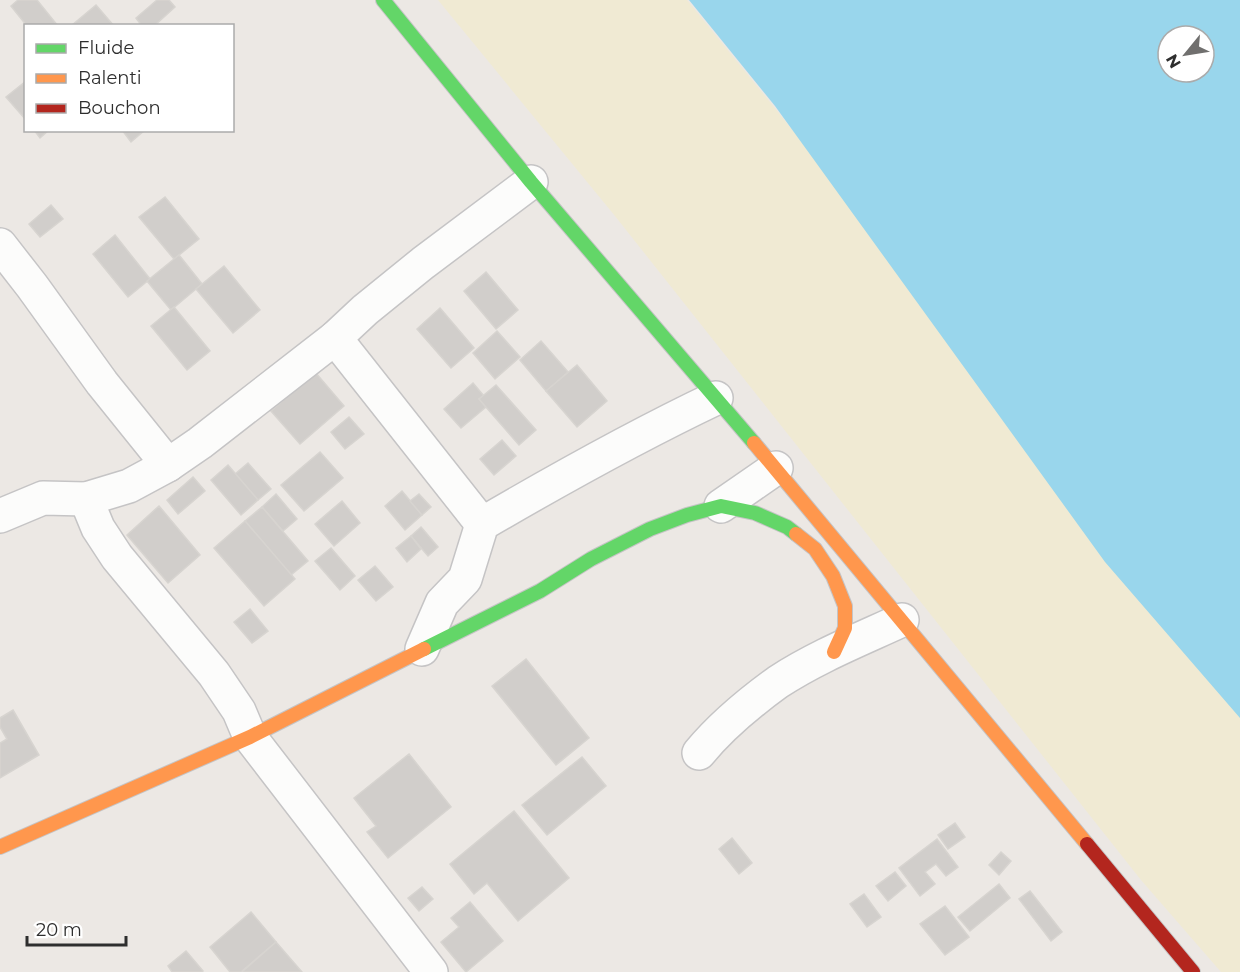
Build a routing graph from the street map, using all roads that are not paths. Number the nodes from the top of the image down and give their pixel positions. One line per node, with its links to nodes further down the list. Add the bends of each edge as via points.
1 (383, 0): 2 (street)
2 (531, 182): 4 (street, via 381,297); 5 (street)
3 (0, 245): 6 (street)
4 (336, 338): 6 (street); 11 (street)
5 (716, 398): 7 (street); 11 (street, via 625,443)
6 (168, 465): 8 (street, via 129,486)
7 (776, 468): 9 (street); 12 (street)
8 (86, 499): 10 (street, via 43,498); 15 (street, via 98,528 117,556 214,674)
9 (721, 506): 13 (street, via 650,529 540,591); 14 (street, via 755,513 787,527 815,549 833,576 845,606 845,628)
10 (0, 516)
11 (482, 524): 13 (street, via 465,579 442,603)
12 (902, 620): 14 (street); 19 (street)
13 (422, 649): 15 (street)
14 (834, 652): 16 (street, via 780,681 739,711)
15 (250, 737): 17 (street); 18 (street)
16 (699, 753)
17 (0, 847)
18 (430, 972)
19 (1194, 972)

